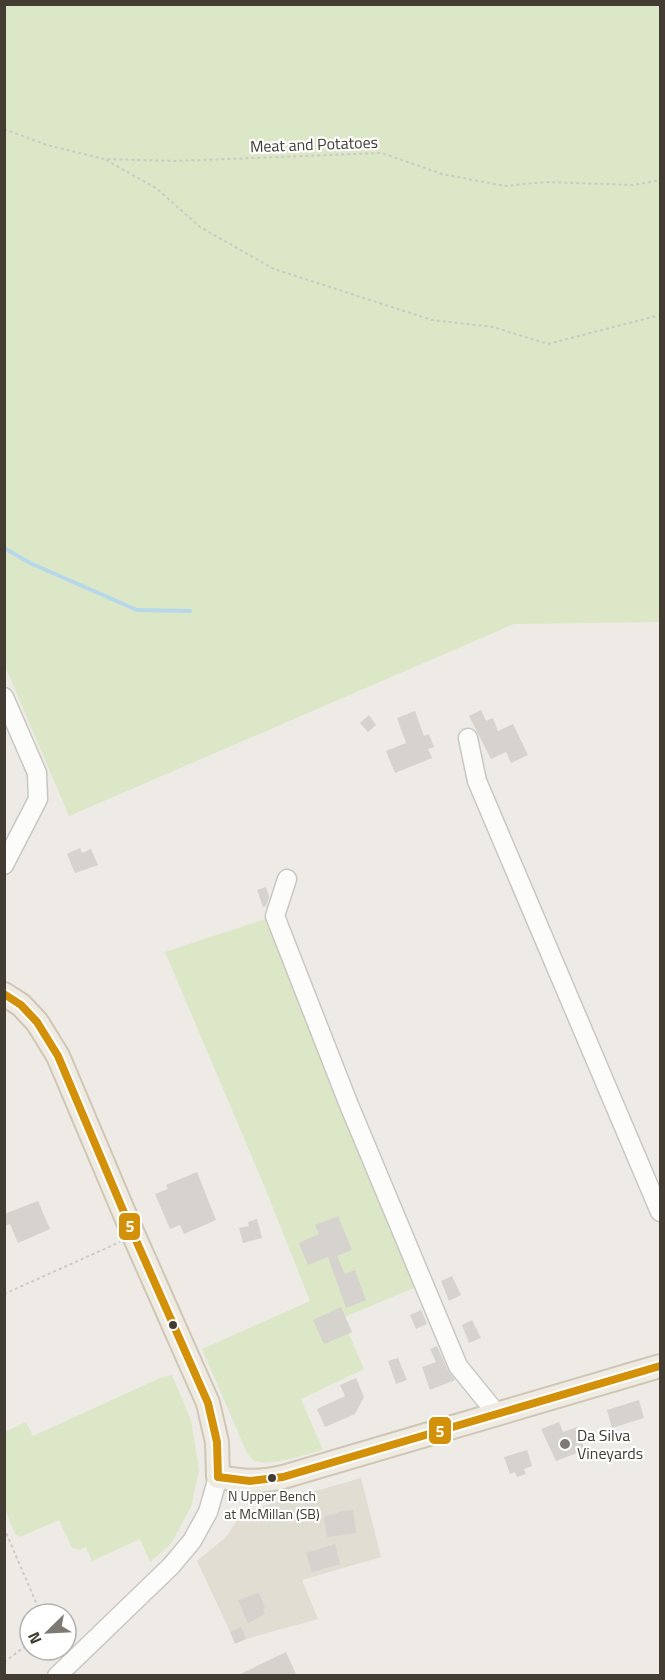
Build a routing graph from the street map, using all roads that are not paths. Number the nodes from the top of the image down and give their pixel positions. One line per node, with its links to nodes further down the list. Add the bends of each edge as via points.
1 (4, 697): 3 (street, via 37,772 38,799)
2 (468, 738): 6 (street, via 477,781)
3 (4, 865)
4 (287, 879): 8 (street, via 275,916 283,938 458,1366)
5 (5, 989): 9 (main road, via 51,1042 208,1403 217,1442)
6 (660, 1212)
7 (660, 1366): 8 (main road)
8 (497, 1414): 9 (main road, via 283,1477 254,1482)
9 (218, 1477): 10 (street, via 208,1512 192,1541)
10 (57, 1676)

